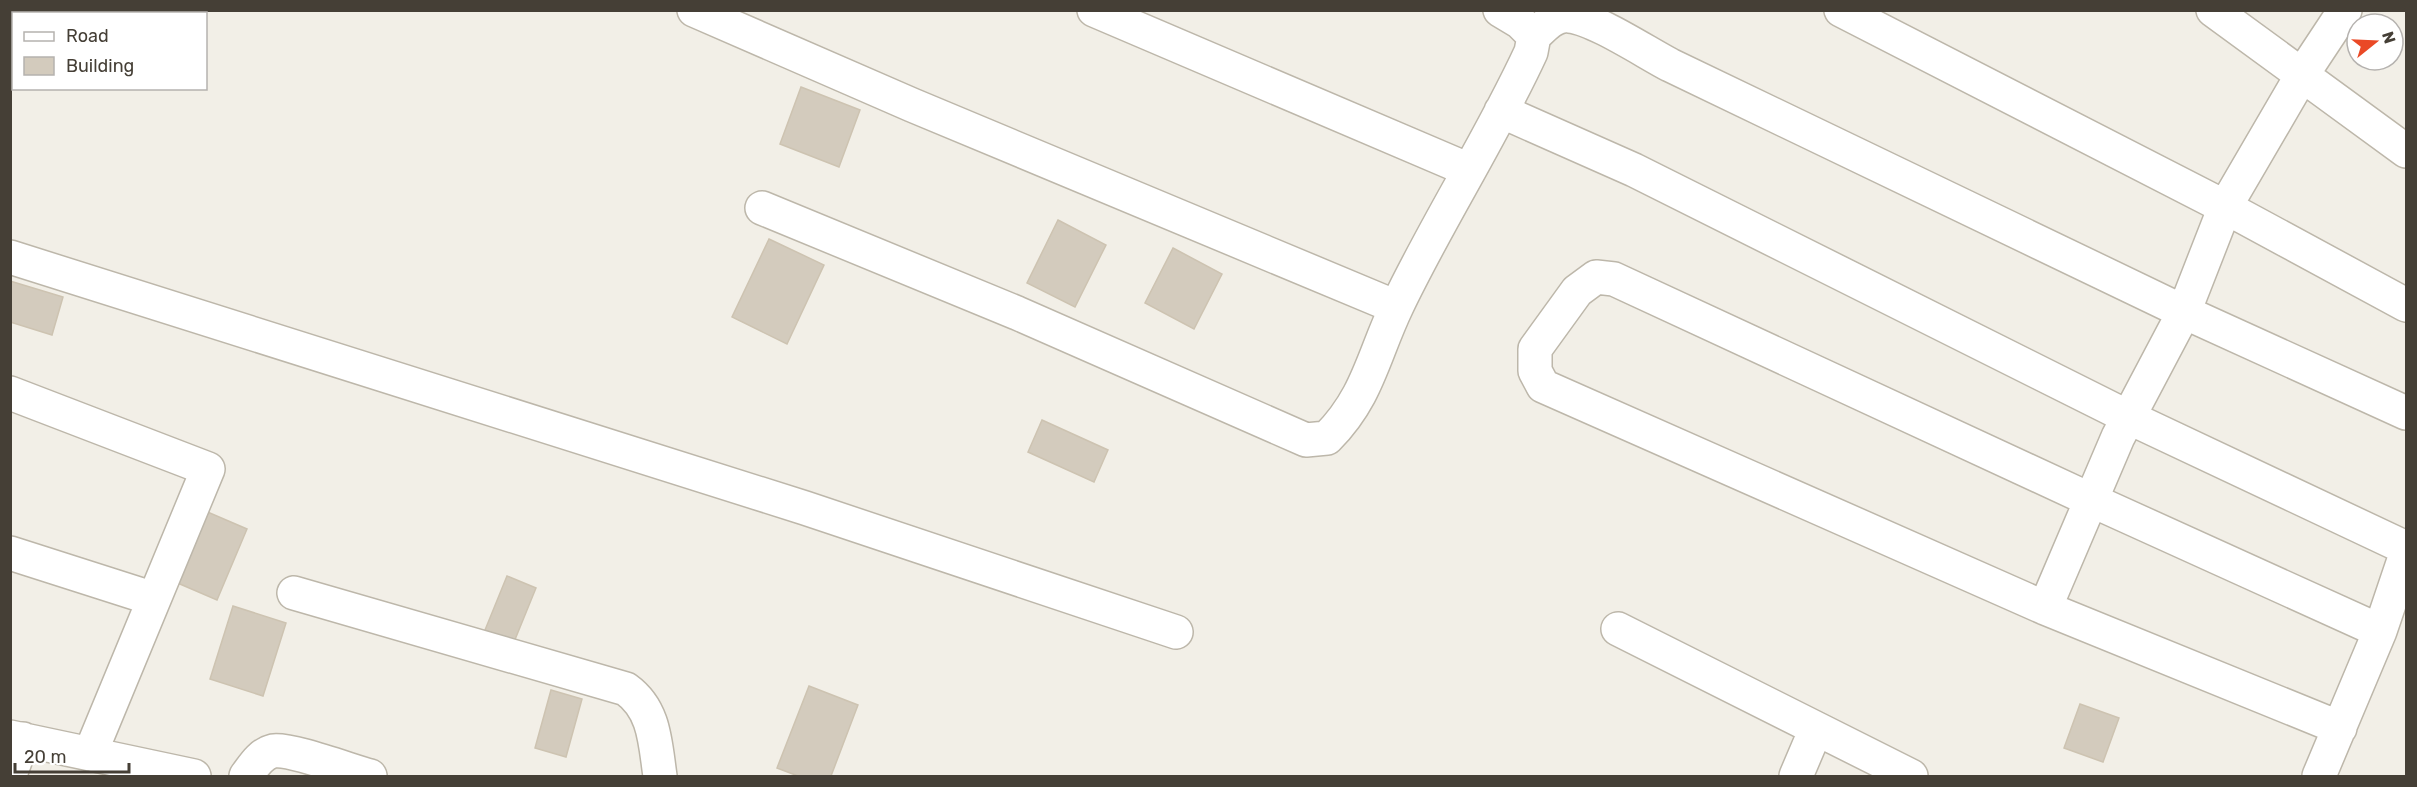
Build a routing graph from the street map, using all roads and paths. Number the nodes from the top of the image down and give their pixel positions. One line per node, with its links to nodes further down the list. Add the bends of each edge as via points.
1 (694, 10): 16 (street)
2 (1094, 10): 11 (street)
3 (1500, 10): 7 (street)
4 (1841, 10): 12 (street)
5 (2213, 10): 8 (street)
6 (2346, 10): 8 (street)
7 (1534, 36): 9 (street, via 1531,52); 17 (street, via 1551,20 1568,16 1590,23)
8 (2302, 75): 10 (street); 12 (street)
9 (1501, 111): 11 (street); 20 (street, via 1634,170)
10 (2406, 151)
11 (1468, 170): 16 (street)
12 (2225, 207): 15 (street); 17 (street)
13 (762, 208): 16 (street, via 1017,313 1306,440 1327,438 1346,419 1362,393)
14 (10, 257): 30 (street, via 806,508)
15 (2406, 305)
16 (1396, 307)
17 (2184, 312): 19 (street); 20 (street)
18 (10, 393): 26 (street, via 208,469)
19 (2406, 413)
20 (2128, 417): 21 (street); 22 (street)
21 (2091, 500): 27 (street); 27 (street, via 1614,279 1596,277 1577,291 1535,349 1535,371 1543,386); 29 (street)
22 (2406, 548)
23 (10, 553): 26 (street)
24 (2406, 554): 29 (street)
25 (294, 593): 39 (street, via 626,689 640,699 650,716)
26 (154, 599): 34 (street)
27 (2045, 609): 31 (street)
28 (1618, 629): 32 (street)
29 (2380, 631): 31 (street)
30 (1176, 632)
31 (2340, 728): 42 (street)
32 (1816, 729): 40 (street); 41 (street)
33 (17, 738): 34 (street); 35 (street)
34 (90, 754): 36 (street)
35 (10, 775)
36 (194, 777)
37 (246, 777): 38 (street, via 258,760 274,751)
38 (370, 777)
39 (660, 777)
40 (1796, 777)
41 (1911, 777)
42 (2319, 777)

